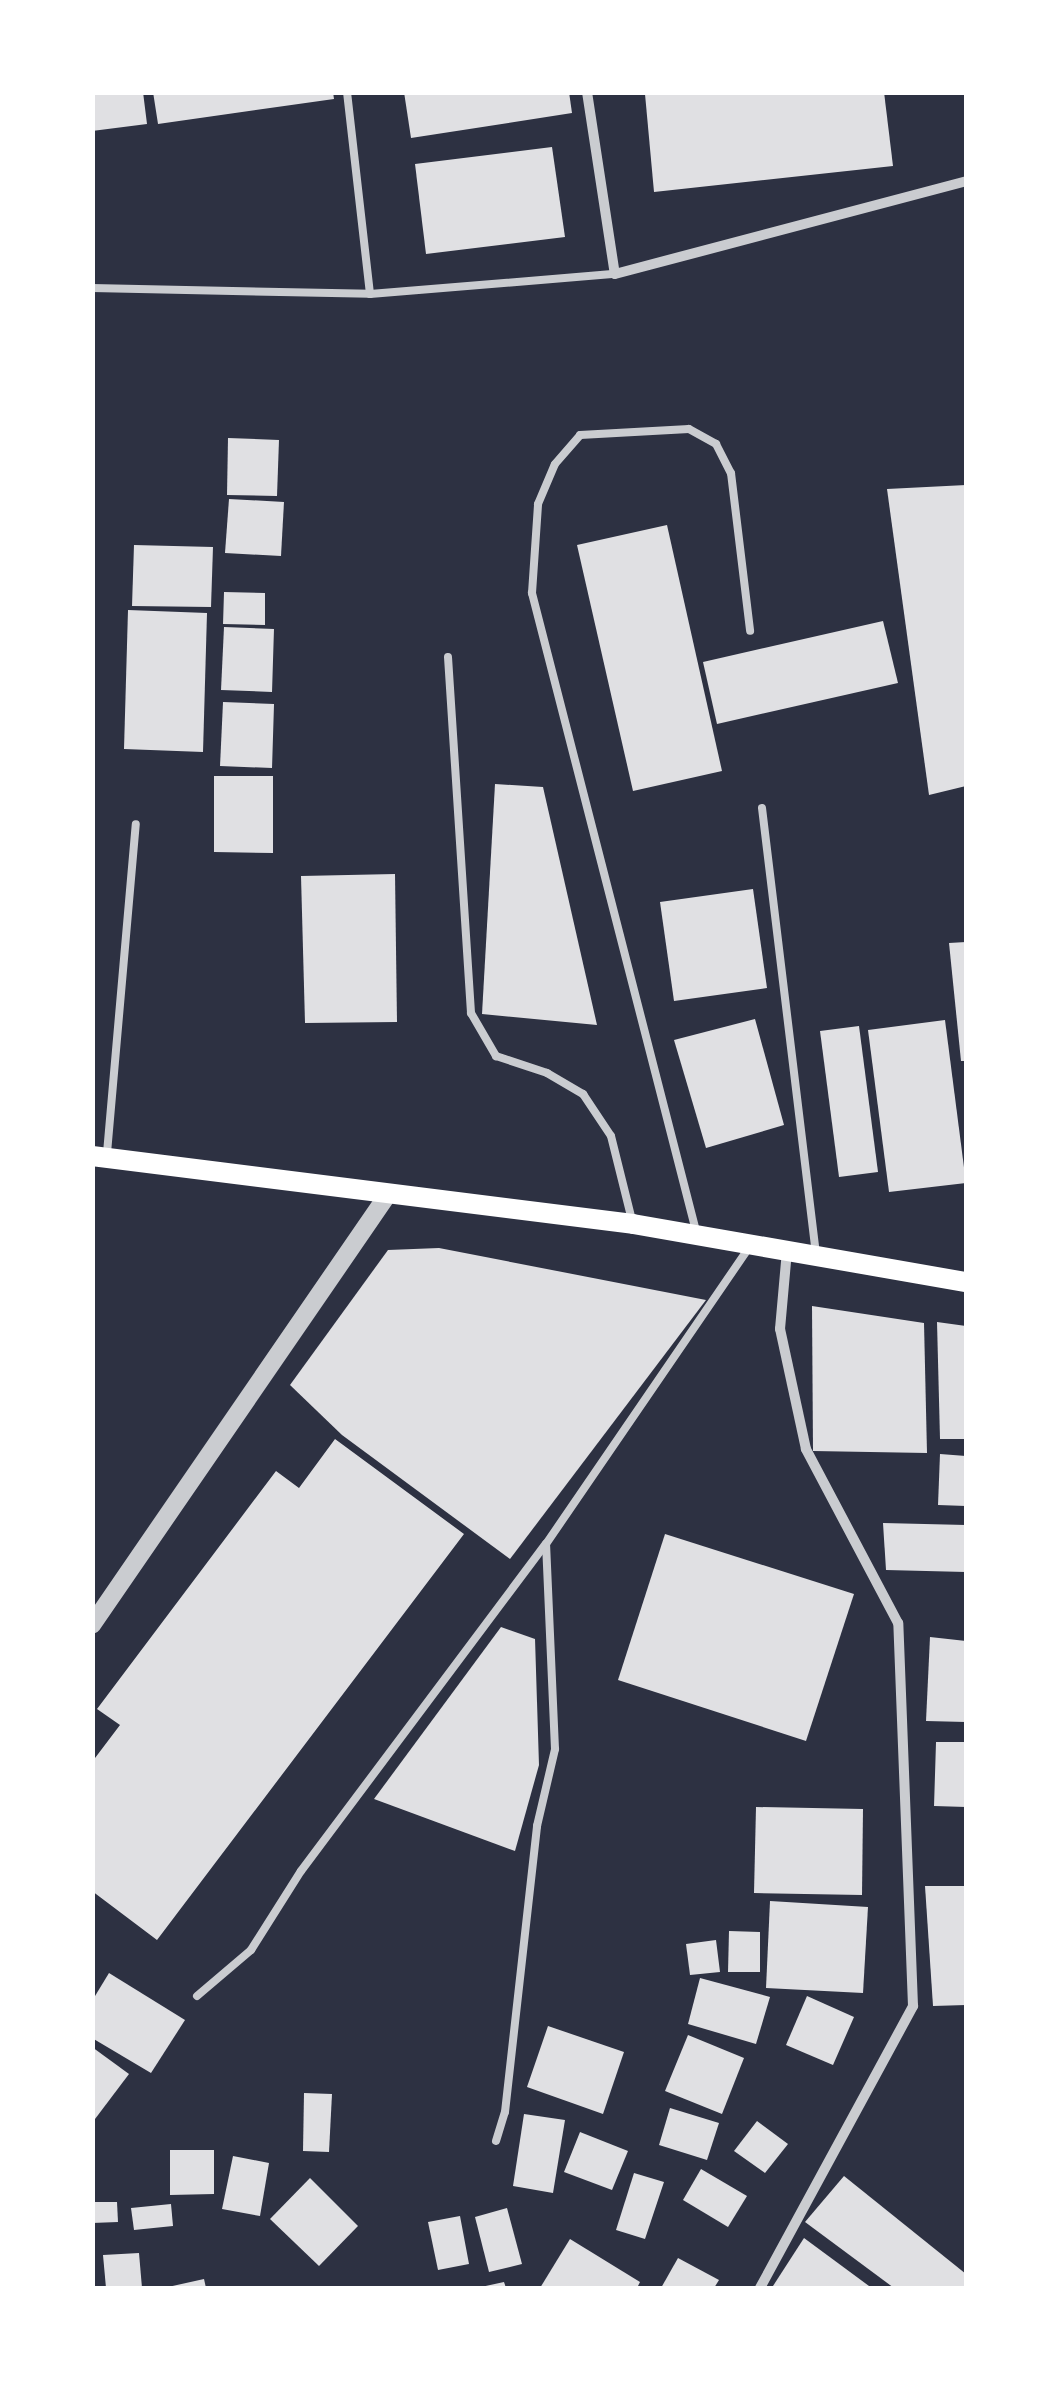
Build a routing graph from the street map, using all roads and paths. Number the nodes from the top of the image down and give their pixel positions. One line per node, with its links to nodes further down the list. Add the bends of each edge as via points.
1 (347, 92): 6 (lane)
2 (587, 92): 4 (street)
3 (966, 182): 4 (street)
4 (616, 274): 6 (lane)
5 (92, 288): 6 (lane)
6 (370, 294)
7 (750, 631): 14 (lane, via 731,473 716,444 689,430 580,435 555,464 538,504 532,593)
8 (448, 657): 13 (lane, via 470,1013 496,1056 583,1094 611,1136)
9 (762, 808): 17 (lane)
10 (136, 824): 11 (lane)
11 (100, 1157): 12 (main road)
12 (386, 1197): 13 (main road); 20 (street)
13 (633, 1224): 14 (main road)
14 (697, 1235): 15 (main road)
15 (751, 1245): 16 (main road); 19 (lane)
16 (787, 1250): 17 (main road); 23 (street, via 780,1329 806,1449 898,1623 914,2006)
17 (816, 1256): 18 (main road)
18 (966, 1282)
19 (546, 1544): 21 (lane, via 301,1871 252,1950); 22 (lane, via 555,1748 537,1826 505,2112)
20 (92, 1625)
21 (197, 1996)
22 (496, 2141)
23 (760, 2288)

